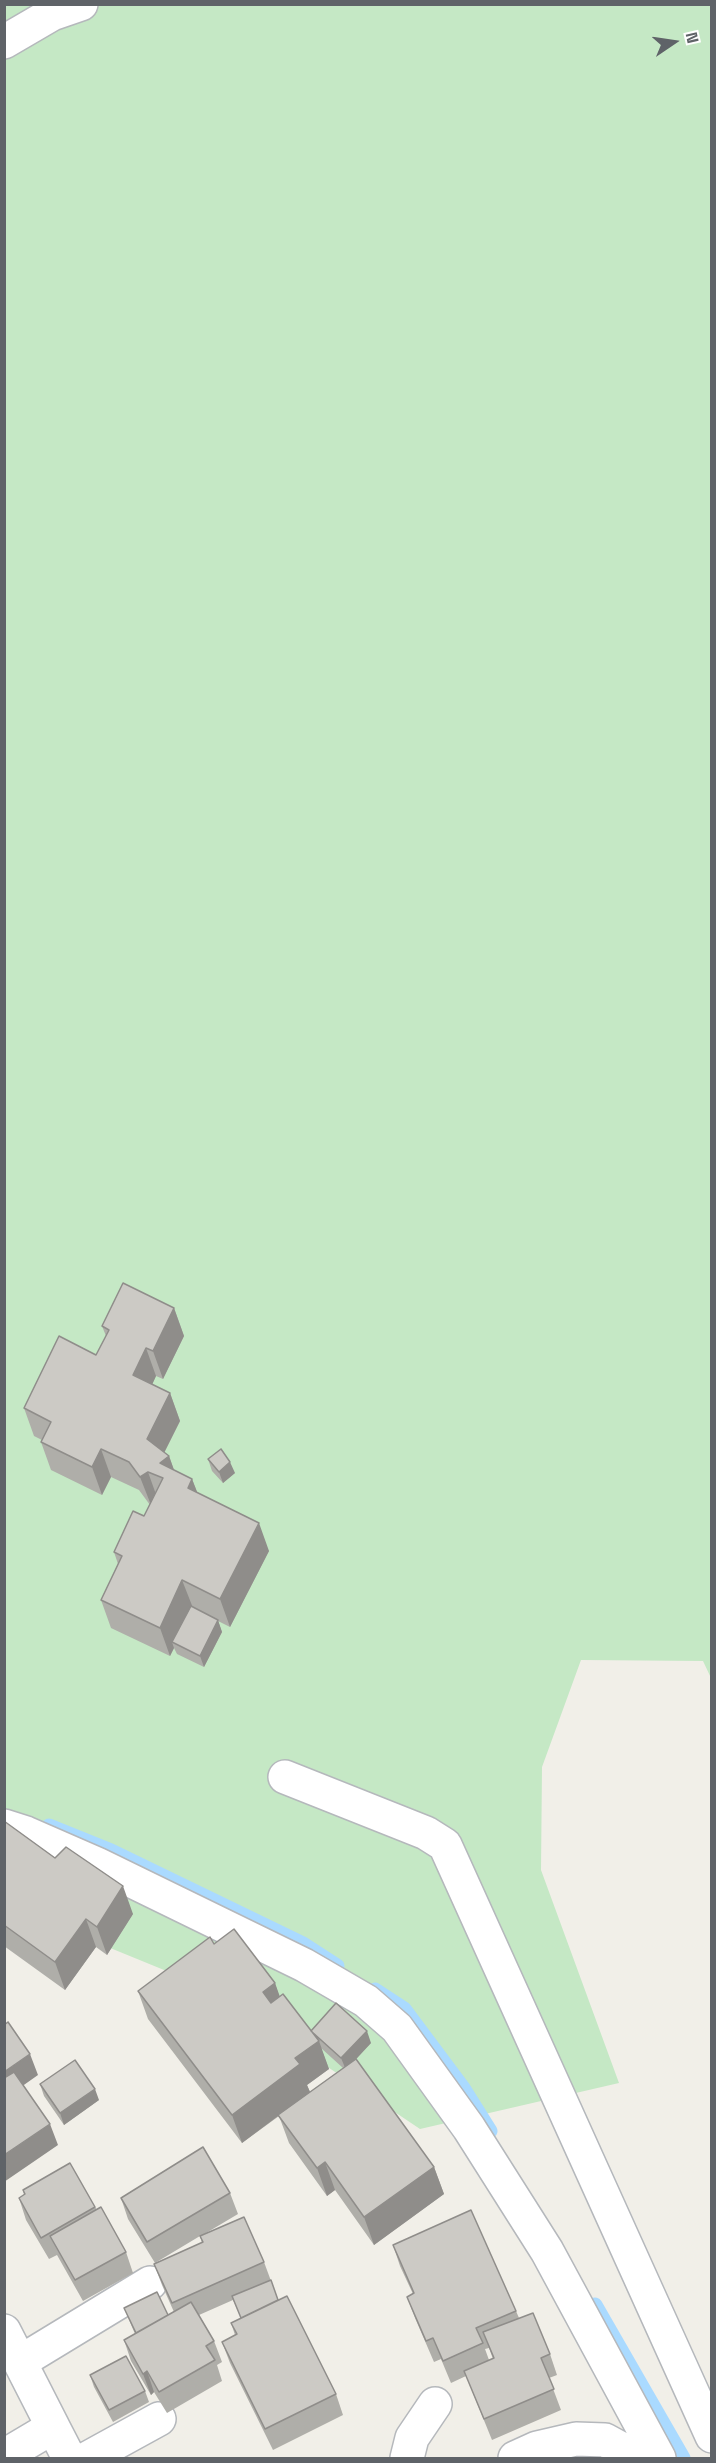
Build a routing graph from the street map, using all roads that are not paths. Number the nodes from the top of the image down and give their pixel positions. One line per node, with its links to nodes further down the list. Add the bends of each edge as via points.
1 (81, 4): 2 (street, via 52,14)
2 (4, 42)
3 (285, 1777): 11 (street, via 426,1833 445,1845)
4 (4, 1826): 18 (street, via 97,1864 304,1965 366,2001 397,2028 469,2128 547,2251)
5 (150, 2283): 7 (street)
6 (4, 2331): 7 (street)
7 (20, 2362): 10 (street)
8 (435, 2404): 15 (street, via 412,2438)
9 (159, 2419): 14 (street)
10 (54, 2427): 12 (street); 13 (street)
11 (711, 2436)
12 (4, 2456)
13 (69, 2458)
14 (88, 2458)
15 (407, 2458)
16 (515, 2458): 17 (street, via 537,2448 576,2439 605,2440)
17 (638, 2458)
18 (659, 2458)

